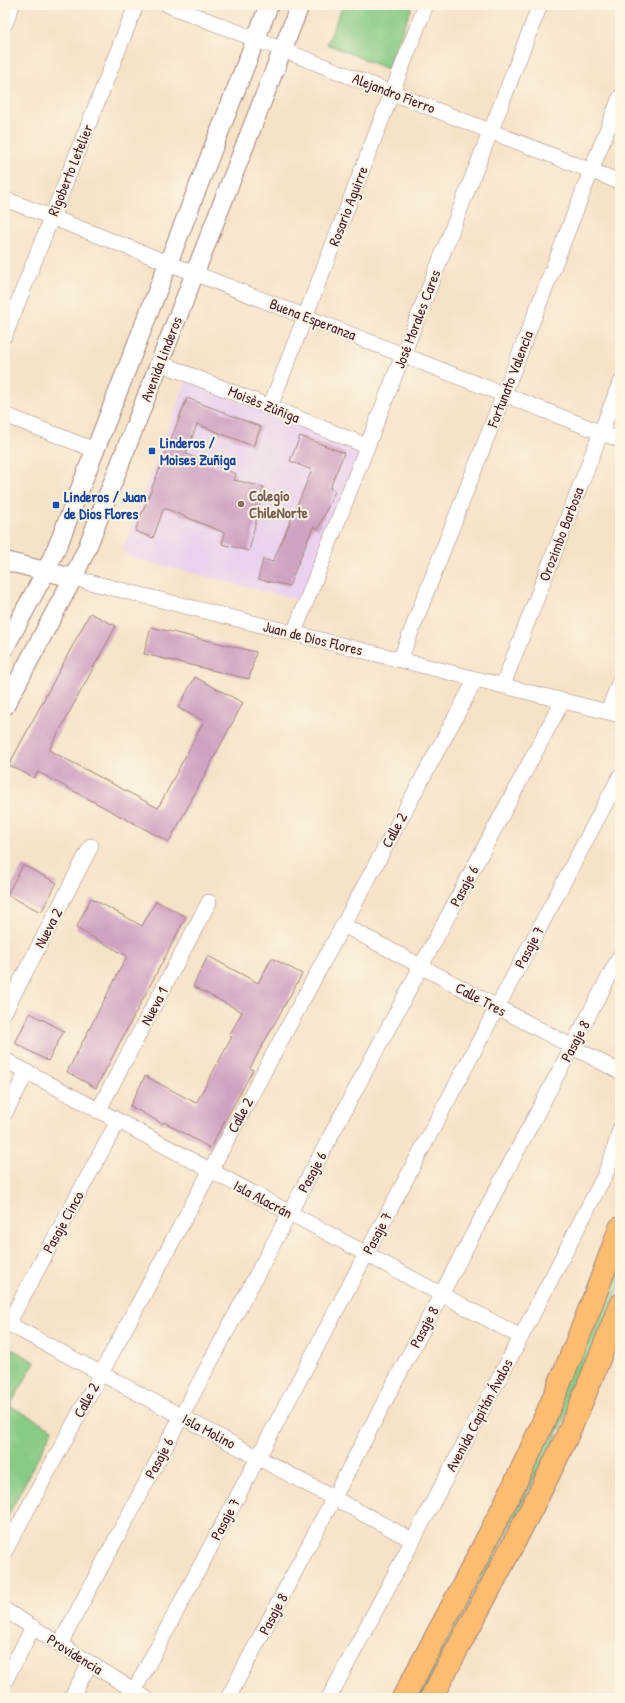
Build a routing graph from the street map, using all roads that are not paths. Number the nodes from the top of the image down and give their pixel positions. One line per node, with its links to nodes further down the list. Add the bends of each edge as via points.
1 (12, 5): 8 (street)
2 (136, 5): 17 (street, Rigoberto Letelier)
3 (168, 5): 9 (street, Alejandro Fierro)
4 (269, 5): 9 (street, Avenida Linderos)
5 (300, 5): 10 (street, Avenida Linderos)
6 (426, 5): 11 (street, Rosario Aguirre)
7 (540, 5): 13 (street, José Morales Cares)
8 (5, 24)
9 (256, 39): 10 (street, Alejandro Fierro); 18 (street, Avenida Linderos)
10 (283, 50): 11 (street, Alejandro Fierro); 19 (street, Avenida Linderos)
11 (392, 92): 13 (street, Alejandro Fierro); 20 (street, Rosario Aguirre)
12 (620, 97): 14 (street, Fortunato Valencia)
13 (490, 131): 14 (street, Alejandro Fierro); 22 (street, José Morales Cares)
14 (591, 170): 15 (street, Alejandro Fierro); 25 (street, Fortunato Valencia)
15 (620, 182)
16 (5, 199): 17 (street, Buena Esperanza)
17 (52, 217): 18 (street, Buena Esperanza); 21 (street, Rigoberto Letelier)
18 (169, 263): 19 (street, Buena Esperanza); 31 (street, Avenida Linderos)
19 (195, 273): 20 (street, Buena Esperanza); 23 (street, Avenida Linderos)
20 (305, 316): 22 (street, Buena Esperanza); 26 (street, Rosario Aguirre)
21 (5, 335)
22 (403, 355): 25 (street, Buena Esperanza); 30 (street, José Morales Cares)
23 (160, 363): 26 (street, Moisès Zùñiga); 34 (street, Avenida Linderos)
24 (620, 383): 28 (street, Orozimbo Barbosa)
25 (504, 395): 28 (street, Buena Esperanza); 37 (street, Fortunato Valencia)
26 (270, 407): 30 (street, Moisès Zùñiga)
27 (5, 415): 31 (street)
28 (601, 433): 29 (street, Buena Esperanza); 40 (street, Orozimbo Barbosa)
29 (620, 440)
30 (367, 446): 35 (street, José Morales Cares)
31 (95, 450): 33 (street, Avenida Linderos)
32 (5, 561): 33 (street, Juan de Dios Flores)
33 (46, 571): 34 (street, Juan de Dios Flores); 36 (street, Avenida Linderos)
34 (73, 578): 35 (street, Juan de Dios Flores); 42 (street, Avenida Linderos)
35 (294, 633): 37 (street, Juan de Dios Flores)
36 (5, 647)
37 (400, 660): 38 (street, Juan de Dios Flores)
38 (476, 679): 40 (street, Juan de Dios Flores); 47 (street, Calle 2)
39 (620, 680): 43 (street)
40 (502, 685): 41 (street, Juan de Dios Flores)
41 (563, 700): 43 (street, Juan de Dios Flores); 49 (street, Pasaje 6)
42 (5, 706)
43 (614, 713)
44 (620, 776): 50 (street, Pasaje 7)
45 (91, 846): 51 (street, Nueva 2)
46 (209, 902): 56 (street, Nueva 1)
47 (343, 925): 49 (street, Calle Tres); 60 (street, Calle 2)
48 (620, 956): 52 (street, Pasaje 8)
49 (421, 967): 50 (street, Calle Tres); 61 (street, Pasaje 6)
50 (497, 1007): 52 (street, Calle Tres); 63 (street, Pasaje 7)
51 (5, 1010)
52 (572, 1047): 55 (street, Calle Tres); 64 (street, Pasaje 8)
53 (5, 1060): 54 (street, Isla Alacrán)
54 (27, 1072): 56 (street, Isla Alacrán); 57 (street)
55 (620, 1072)
56 (98, 1110): 58 (street, Isla Alacrán)
57 (5, 1113)
58 (118, 1121): 60 (street, Isla Alacrán); 66 (street, Pasaje Cinco)
59 (620, 1129): 67 (street, Avenida Capitán Ávalos, via 605,1175)
60 (210, 1171): 61 (street, Isla Alacrán); 68 (street, Calle 2)
61 (290, 1213): 63 (street, Isla Alacrán); 69 (street, Pasaje 6)
62 (620, 1228): 83 (highway, via 573,1352 528,1454 480,1554)
63 (366, 1254): 64 (street, Isla Alacrán); 70 (street, Pasaje 7)
64 (441, 1295): 67 (street, Isla Alacrán); 71 (street, Pasaje 8)
65 (620, 1305): 84 (highway, via 573,1422 535,1503)
66 (7, 1323): 68 (street, Isla Molino)
67 (521, 1337): 72 (street, Avenida Capitán Ávalos)
68 (101, 1373): 69 (street, Isla Molino); 73 (street, Calle 2)
69 (182, 1416): 70 (street, Isla Molino); 76 (street, Pasaje 6)
70 (258, 1457): 71 (street, Isla Molino); 79 (street, Pasaje 7)
71 (334, 1498): 72 (street, Isla Molino); 81 (street, Pasaje 8)
72 (412, 1540): 82 (street, Avenida Capitán Ávalos)
73 (5, 1551)
74 (5, 1610): 75 (street, Providencia)
75 (33, 1627): 76 (street, Providencia); 78 (street)
76 (60, 1644): 77 (street, Providencia)
77 (90, 1663): 79 (street, Providencia); 80 (street)
78 (5, 1681)
79 (140, 1694)
80 (71, 1698)
81 (228, 1698)
82 (329, 1698)
83 (403, 1698)
84 (432, 1698)

